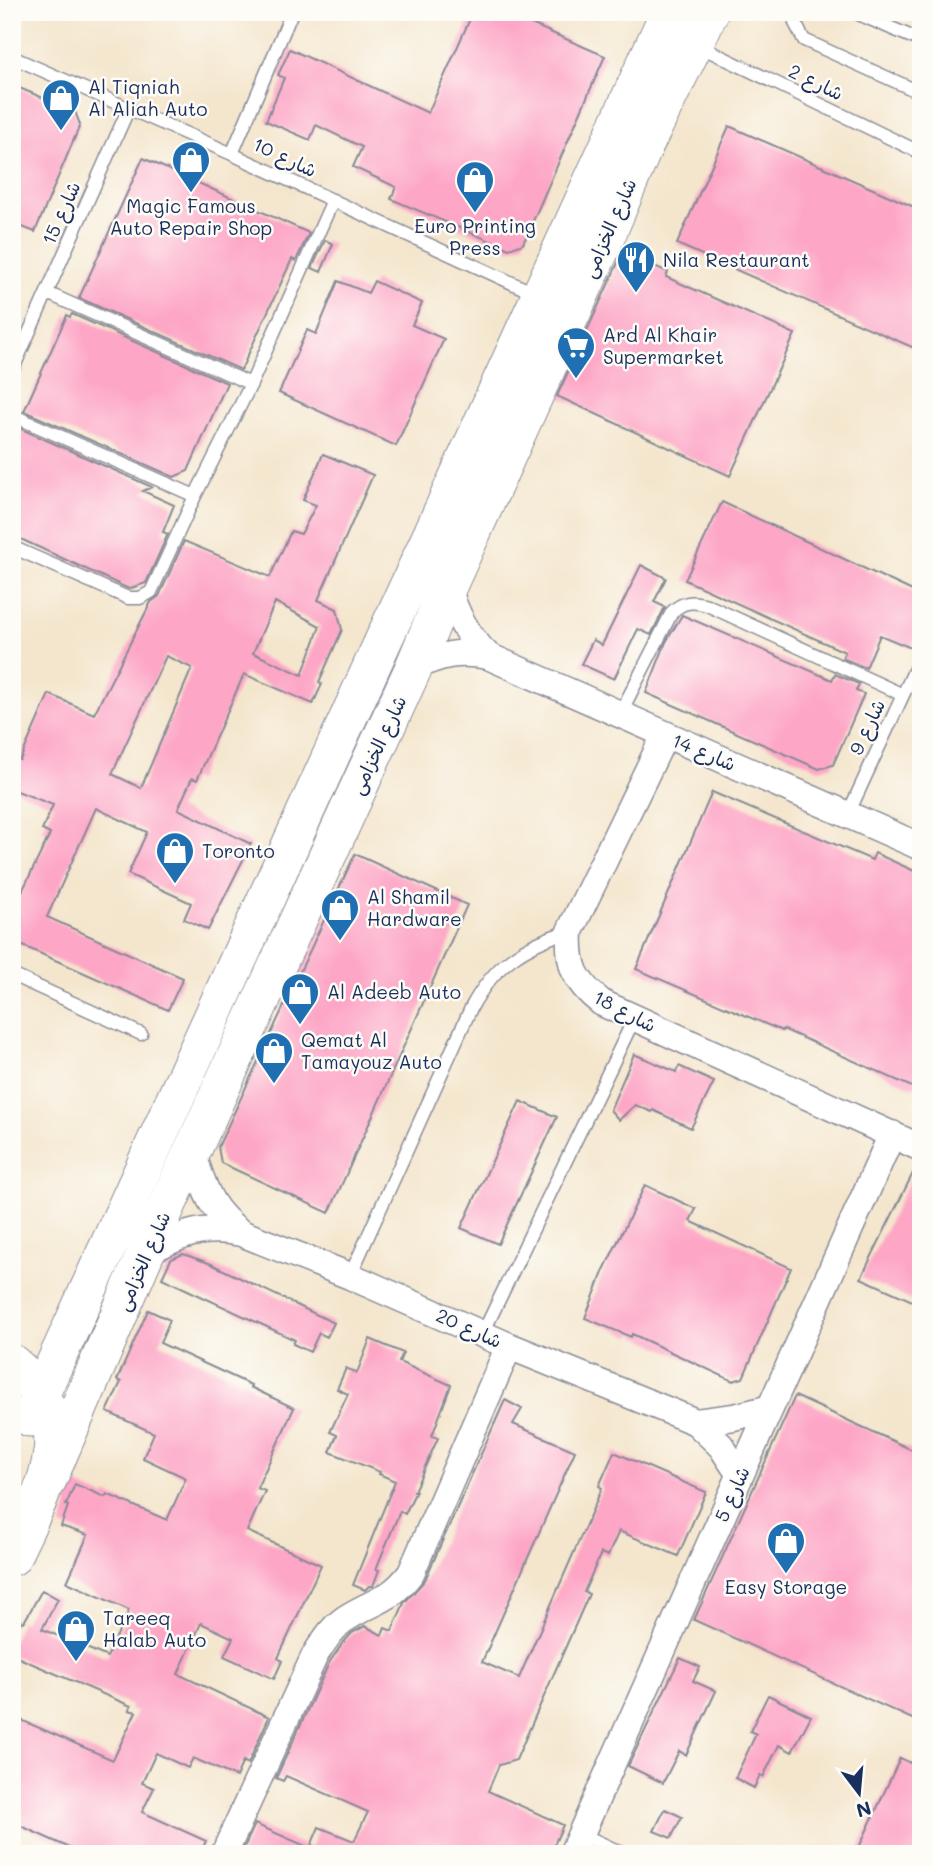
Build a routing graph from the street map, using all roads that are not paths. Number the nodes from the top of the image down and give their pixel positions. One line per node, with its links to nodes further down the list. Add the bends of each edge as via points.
1 (292, 12): 12 (lane)
2 (669, 12): 10 (street, شارع الخزامى)
3 (795, 12): 8 (lane, via 798,33 804,40)
4 (854, 12): 6 (lane)
5 (703, 28): 11 (lane, شارع 2); 14 (street, شارع الخزامى, via 644,147)
6 (921, 41)
7 (12, 57): 9 (lane, شارع 10)
8 (921, 93)
9 (128, 110): 12 (lane, شارع 10); 15 (lane, شارع 15)
10 (619, 122): 14 (street, via 632,126 637,139 598,229); 16 (street, شارع الخزامى)
11 (921, 153)
12 (232, 154): 13 (lane, شارع 10)
13 (333, 201): 16 (lane, شارع 10); 18 (lane)
14 (601, 249): 22 (street, شارع الخزامى)
15 (47, 293): 17 (lane, شارع 15); 18 (lane)
16 (540, 295): 44 (street, شارع الخزامى)
17 (12, 371)
18 (251, 384): 20 (lane)
19 (12, 415): 20 (lane)
20 (195, 496): 21 (lane, via 155,587 140,598 123,596)
21 (12, 547)
22 (448, 586): 23 (street, شارع 14, via 466,632); 25 (street, شارع الخزامى)
23 (488, 656): 25 (street, شارع 14, via 457,653); 27 (street, شارع 14)
24 (921, 656): 26 (lane, شارع 9)
25 (413, 669): 37 (street, شارع الخزامى)
26 (903, 695): 27 (lane, via 693,602 672,612); 29 (lane, شارع 9)
27 (620, 714): 28 (street, شارع 14)
28 (665, 735): 29 (street, شارع 14); 31 (street, شارع 18)
29 (848, 814): 30 (street, شارع 14)
30 (921, 847)
31 (570, 932): 33 (street, شارع 18, via 568,952 585,990); 40 (lane, via 549,937 512,957 482,986)
32 (12, 975): 34 (lane)
33 (634, 1019): 35 (street, شارع 18); 41 (lane)
34 (141, 1034)
35 (892, 1134): 36 (street, شارع 18); 45 (street, شارع 5)
36 (921, 1147)
37 (192, 1152): 38 (street, شارع 20, via 210,1201); 39 (street, شارع الخزامى)
38 (241, 1233): 39 (street, شارع 20, via 194,1231); 40 (street, شارع 20)
39 (146, 1252): 48 (street, شارع الخزامى)
40 (350, 1276): 41 (street, شارع 20)
41 (483, 1333): 42 (street, شارع 20)
42 (509, 1346): 46 (street, شارع 20); 52 (street, via 411,1573 399,1589 347,1618 326,1638)
43 (12, 1363): 44 (street, via 24,1373)
44 (28, 1401): 48 (street, via 51,1422 54,1450); 49 (street, via 36,1457)
45 (770, 1408): 46 (street, شارع 20); 47 (street, شارع 5)
46 (696, 1422): 47 (street, شارع 20, via 721,1446)
47 (740, 1475): 51 (street, شارع 5)
48 (48, 1480): 50 (street)
49 (12, 1520)
50 (12, 1557)
51 (576, 1844): 53 (lane)
52 (224, 1854)
53 (624, 1854)

